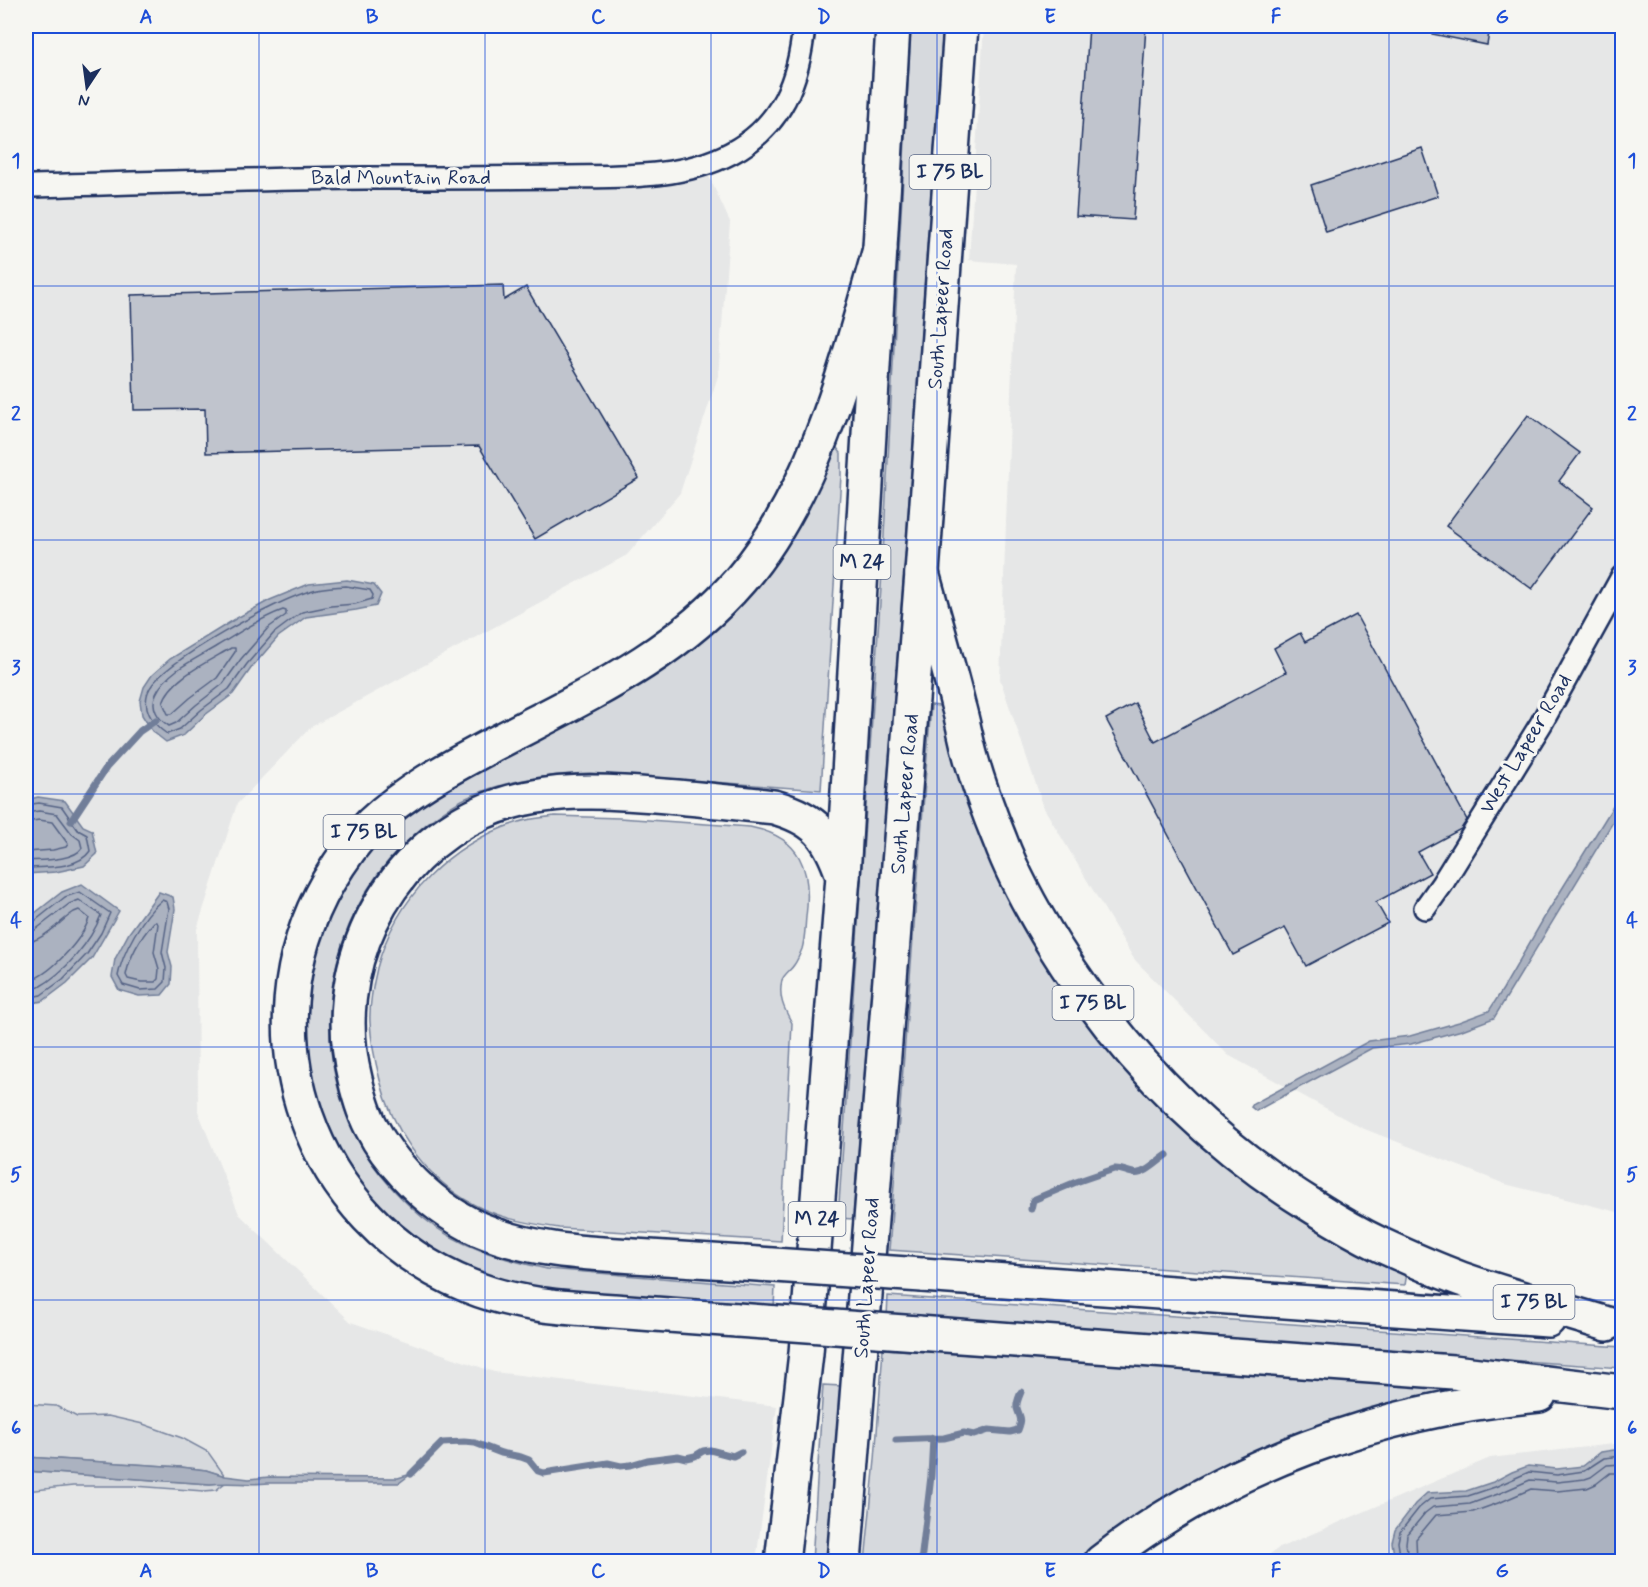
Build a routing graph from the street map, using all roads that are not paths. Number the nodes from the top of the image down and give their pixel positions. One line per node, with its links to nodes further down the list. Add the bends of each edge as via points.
1 (804, 26): 4 (street, Bald Mountain Road, via 794,81 765,128 731,153 690,168 642,174 545,177 312,178)
2 (893, 26): 5 (main road, I 75 BL)
3 (961, 26): 6 (main road, South Lapeer Road / I 75 BL)
4 (26, 186)
5 (880, 249): 8 (main road, M 24); 11 (main road, I 75 BL, bridge, via 851,353 814,453 780,523 742,578 700,621 646,662 441,772 393,805 339,862 307,926 294,976 290,1029 291,1054 304,1110 339,1180 385,1235 412,1256 471,1287 539,1305 1453,1372)
6 (922, 573): 10 (main road, I 75 BL, via 971,758 1001,843 1027,899 1074,978 1140,1062 1249,1163 1378,1244 1460,1278); 13 (main road, South Lapeer Road / M 24)
7 (1623, 577): 9 (street, West Lapeer Road, via 1540,724)
8 (843, 876): 10 (main road, bridge, via 821,832 796,813 774,807 570,792 508,802 458,824 427,846 388,891 360,945 352,973 348,1006 352,1068 372,1130 391,1158 444,1210 478,1228 549,1249); 12 (main road, M 24, via 806,1353)
9 (1425, 908)
10 (1615, 1325)
11 (1619, 1391): 14 (main road, via 1500,1399 1357,1430 1247,1472 1177,1510)
12 (782, 1562)
13 (844, 1562)
14 (1101, 1562)

